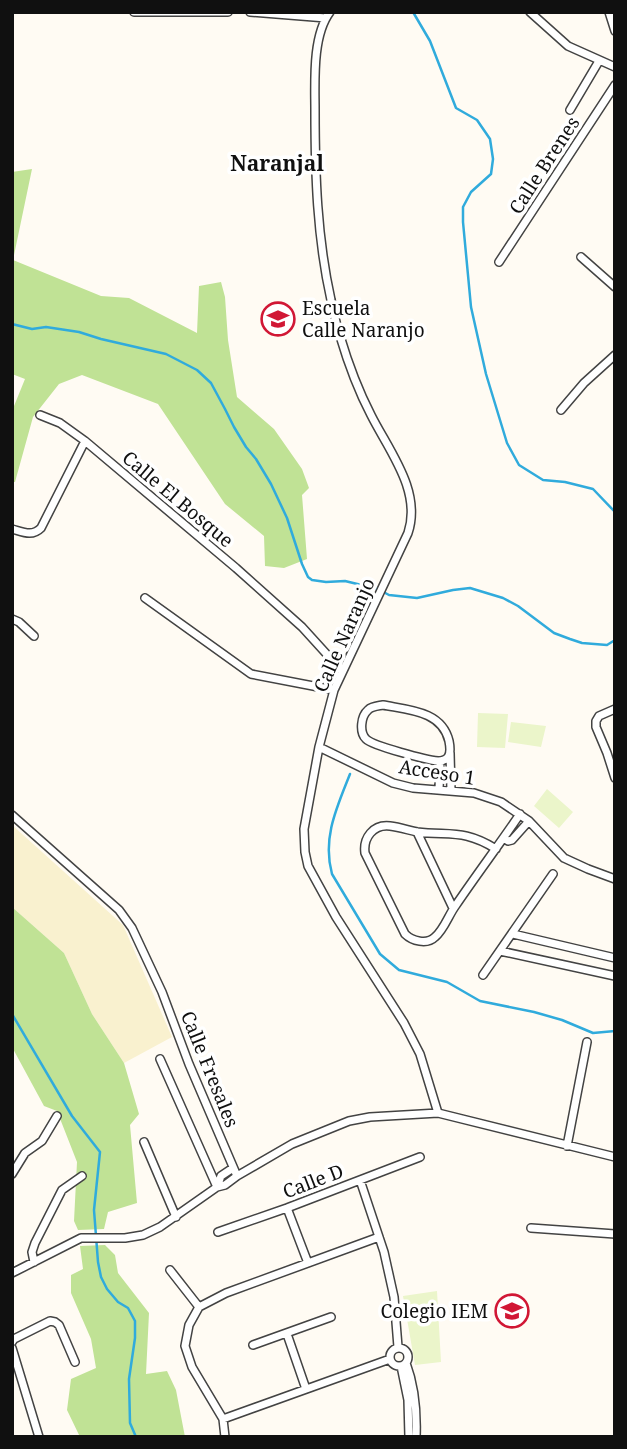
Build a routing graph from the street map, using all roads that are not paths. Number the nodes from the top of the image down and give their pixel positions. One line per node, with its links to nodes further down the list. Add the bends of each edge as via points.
1 (134, 12): 2 (street)
2 (228, 12)
3 (250, 12): 6 (street)
4 (530, 12): 8 (street, via 568,46)
5 (609, 12): 7 (street)
6 (328, 15): 23 (street, Calle Naranjo, via 315,66 315,180 325,274 350,365 399,467 412,512 408,533)
7 (615, 31)
8 (599, 61): 9 (street); 11 (street)
9 (615, 67)
10 (615, 85): 13 (street, Calle Brenes)
11 (570, 110)
12 (581, 257): 14 (street)
13 (499, 262)
14 (615, 287)
15 (615, 355): 16 (street)
16 (561, 410)
17 (40, 415): 18 (street, Calle El Bosque)
18 (85, 441): 19 (street, via 38,532); 23 (street, Calle El Bosque, via 226,559)
19 (12, 529)
20 (145, 598): 24 (street, via 251,674)
21 (12, 619): 22 (street)
22 (34, 636)
23 (342, 671): 24 (street, Calle Naranjo)
24 (334, 690): 26 (street, Calle Naranjo)
25 (615, 709): 29 (street, via 596,721)
26 (319, 747): 30 (street, Acceso 1, via 393,783); 50 (street, Calle Naranjo, via 304,829 308,866 412,1040)
27 (450, 750): 28 (street); 28 (street, via 441,724 425,714 383,705 363,716 366,739); 31 (street)
28 (440, 761): 30 (street)
29 (615, 778)
30 (439, 790): 31 (street, Acceso 1)
31 (450, 791): 32 (street, Acceso 1, via 489,797)
32 (520, 814): 34 (street, Acceso 1); 36 (street)
33 (12, 815): 56 (street, Calle Fresales, via 132,928)
34 (529, 821): 36 (street, via 512,840); 39 (street, Acceso 1, via 564,858)
35 (417, 832): 37 (street, via 459,833); 40 (street); 40 (street, via 376,828 366,839 365,853 409,938 429,941 436,937)
36 (504, 838): 37 (street)
37 (496, 849): 40 (street)
38 (554, 874): 41 (street)
39 (615, 878)
40 (453, 908)
41 (513, 934): 42 (street); 43 (street)
42 (566, 947): 44 (street); 45 (street)
43 (500, 951): 45 (street); 46 (street)
44 (615, 958)
45 (561, 963): 47 (street)
46 (483, 975)
47 (615, 976)
48 (587, 1042): 53 (street)
49 (160, 1059): 60 (street)
50 (438, 1113): 53 (street); 56 (street, via 349,1121)
51 (57, 1116): 57 (street)
52 (144, 1142): 62 (street)
53 (567, 1146): 55 (street)
54 (420, 1157): 59 (street, Calle D)
55 (615, 1157)
56 (235, 1172): 60 (street, via 221,1176)
57 (12, 1174)
58 (82, 1176): 67 (street, via 62,1190 35,1243)
59 (360, 1180): 61 (street, Calle D); 66 (street)
60 (217, 1187): 62 (street)
61 (287, 1208): 64 (street, Calle D); 68 (street)
62 (176, 1217): 67 (street, via 143,1235 84,1237)
63 (531, 1228): 65 (street)
64 (218, 1233)
65 (615, 1234)
66 (379, 1237): 68 (street); 76 (street, via 394,1297)
67 (34, 1262): 70 (street)
68 (308, 1263): 71 (street)
69 (170, 1270): 71 (street)
70 (12, 1273)
71 (199, 1307): 82 (street, via 185,1346)
72 (331, 1317): 73 (street)
73 (286, 1334): 75 (street); 81 (street)
74 (12, 1342): 79 (street, via 55,1322)
75 (253, 1345)
76 (398, 1347): 78 (street); 80 (street, via 407,1351)
77 (12, 1348): 83 (street)
78 (390, 1359): 80 (street, via 393,1364); 81 (street)
79 (75, 1362)
80 (404, 1364): 85 (street); 86 (street, via 415,1396)
81 (306, 1389): 82 (street)
82 (223, 1419): 84 (street)
83 (39, 1437)
84 (225, 1437)
85 (409, 1437)
86 (416, 1437)

